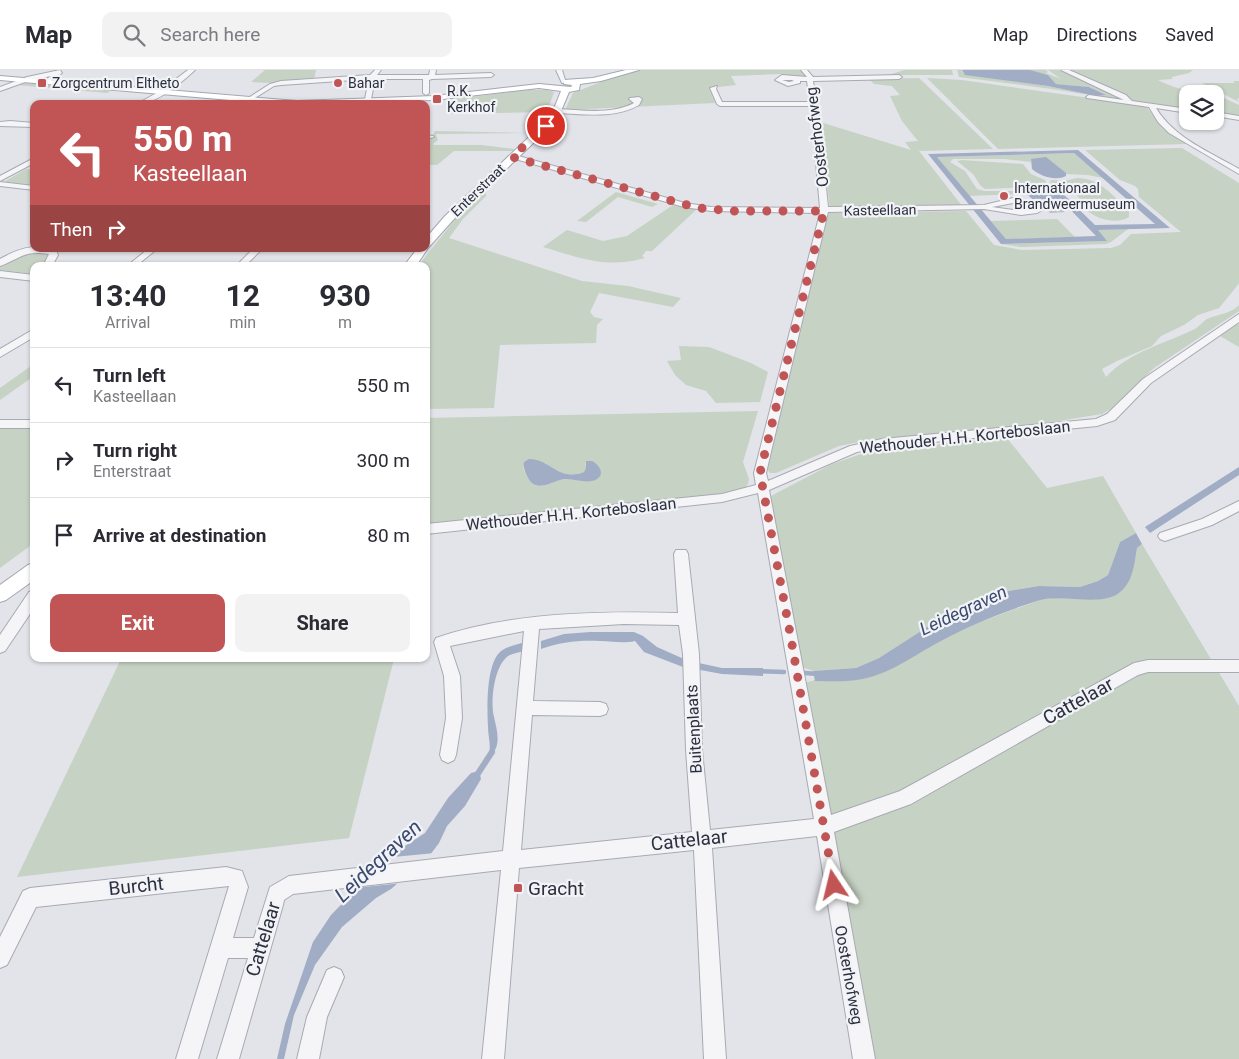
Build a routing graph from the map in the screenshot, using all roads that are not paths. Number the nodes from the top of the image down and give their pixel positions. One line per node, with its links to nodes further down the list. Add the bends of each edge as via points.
1 (192, 70): 19 (street)
2 (378, 70): 9 (street)
3 (559, 70): 16 (street)
4 (635, 70): 16 (main road, via 576,84 576,88)
5 (804, 70): 12 (street, Oosterhofweg)
6 (1064, 70): 27 (street, via 1124,96)
7 (432, 74): 8 (street); 9 (street); 20 (street, via 426,79)
8 (492, 75)
9 (372, 77): 23 (street, via 277,84); 24 (street)
10 (899, 77): 12 (street)
11 (0, 78): 13 (main road)
12 (811, 78): 14 (street); 28 (street, Oosterhofweg)
13 (24, 80): 15 (main road); 15 (street, via 60,72); 18 (street)
14 (798, 80)
15 (46, 82): 19 (main road)
16 (565, 86): 25 (main road); 31 (main road, Enterstraat)
17 (715, 88): 28 (street, via 712,88 720,104)
18 (0, 89)
19 (162, 92): 22 (street); 23 (main road)
20 (426, 93)
21 (1089, 97): 27 (street)
22 (147, 100)
23 (248, 100)
24 (367, 100)
25 (400, 100)
26 (636, 101): 31 (street, via 635,106 626,109)
27 (1131, 103): 29 (street)
28 (814, 104): 45 (street, Oosterhofweg)
29 (1151, 106): 30 (street); 40 (street, via 1171,132)
30 (1179, 110)
31 (557, 111): 36 (main road, Enterstraat, via 546,126)
32 (1224, 116): 33 (street)
33 (1239, 118)
34 (0, 124): 35 (street)
35 (30, 125)
36 (512, 157): 45 (street, Kasteellaan, via 698,208); 46 (main road, Enterstraat)
37 (30, 162): 38 (street)
38 (18, 168): 39 (street); 41 (street)
39 (30, 170)
40 (1239, 172)
41 (0, 179)
42 (0, 184): 43 (street)
43 (30, 188)
44 (985, 208): 44 (street, Kasteellaan, via 1004,212 1040,209 1035,204 1022,201 992,203); 45 (street, Kasteellaan)
45 (824, 211): 62 (street, Oosterhofweg, via 762,460)
46 (430, 240)
47 (30, 250): 54 (street, via 16,252)
48 (149, 252): 51 (street)
49 (255, 252): 52 (street)
50 (421, 252): 53 (main road)
51 (136, 262)
52 (244, 262)
53 (413, 262)
54 (0, 263)
55 (0, 274): 56 (street)
56 (30, 278)
57 (1239, 317): 62 (street, Wethouder H.H. Korteboslaan, via 1147,381 1118,411 1104,420 882,443 854,449)
58 (30, 335): 59 (street)
59 (0, 354)
60 (0, 424): 61 (street)
61 (30, 424)
62 (762, 488): 64 (street, Wethouder H.H. Korteboslaan, via 722,498); 77 (street, Oosterhofweg)
63 (1239, 506): 65 (street, via 1207,522)
64 (430, 529)
65 (1165, 536)
66 (681, 554): 70 (street, Buitenplaats)
67 (30, 573): 68 (main road)
68 (0, 595)
69 (30, 602): 72 (street)
70 (686, 619): 71 (street, via 604,618); 78 (street, Buitenplaats)
71 (532, 633): 74 (street); 76 (street, via 468,635 441,642 452,676 454,718)
72 (0, 647)
73 (1239, 666): 77 (street, Cattelaar, via 1148,666 1134,670 905,798)
74 (526, 708): 75 (street); 79 (street)
75 (600, 709)
76 (448, 755)
77 (823, 827): 78 (street, Cattelaar); 89 (street, Oosterhofweg)
78 (702, 838): 79 (street, Cattelaar); 88 (street)
79 (512, 859): 81 (street, Cattelaar, via 297,883 277,894); 87 (street)
80 (220, 948): 81 (street); 82 (street, Burcht, via 239,887 235,878 226,876 30,898); 84 (street, Burcht)
81 (260, 948): 85 (street, Cattelaar)
82 (0, 958)
83 (334, 977): 86 (street, via 317,1017)
84 (187, 1059)
85 (228, 1059)
86 (308, 1059)
87 (493, 1059)
88 (715, 1059)
89 (864, 1059)

